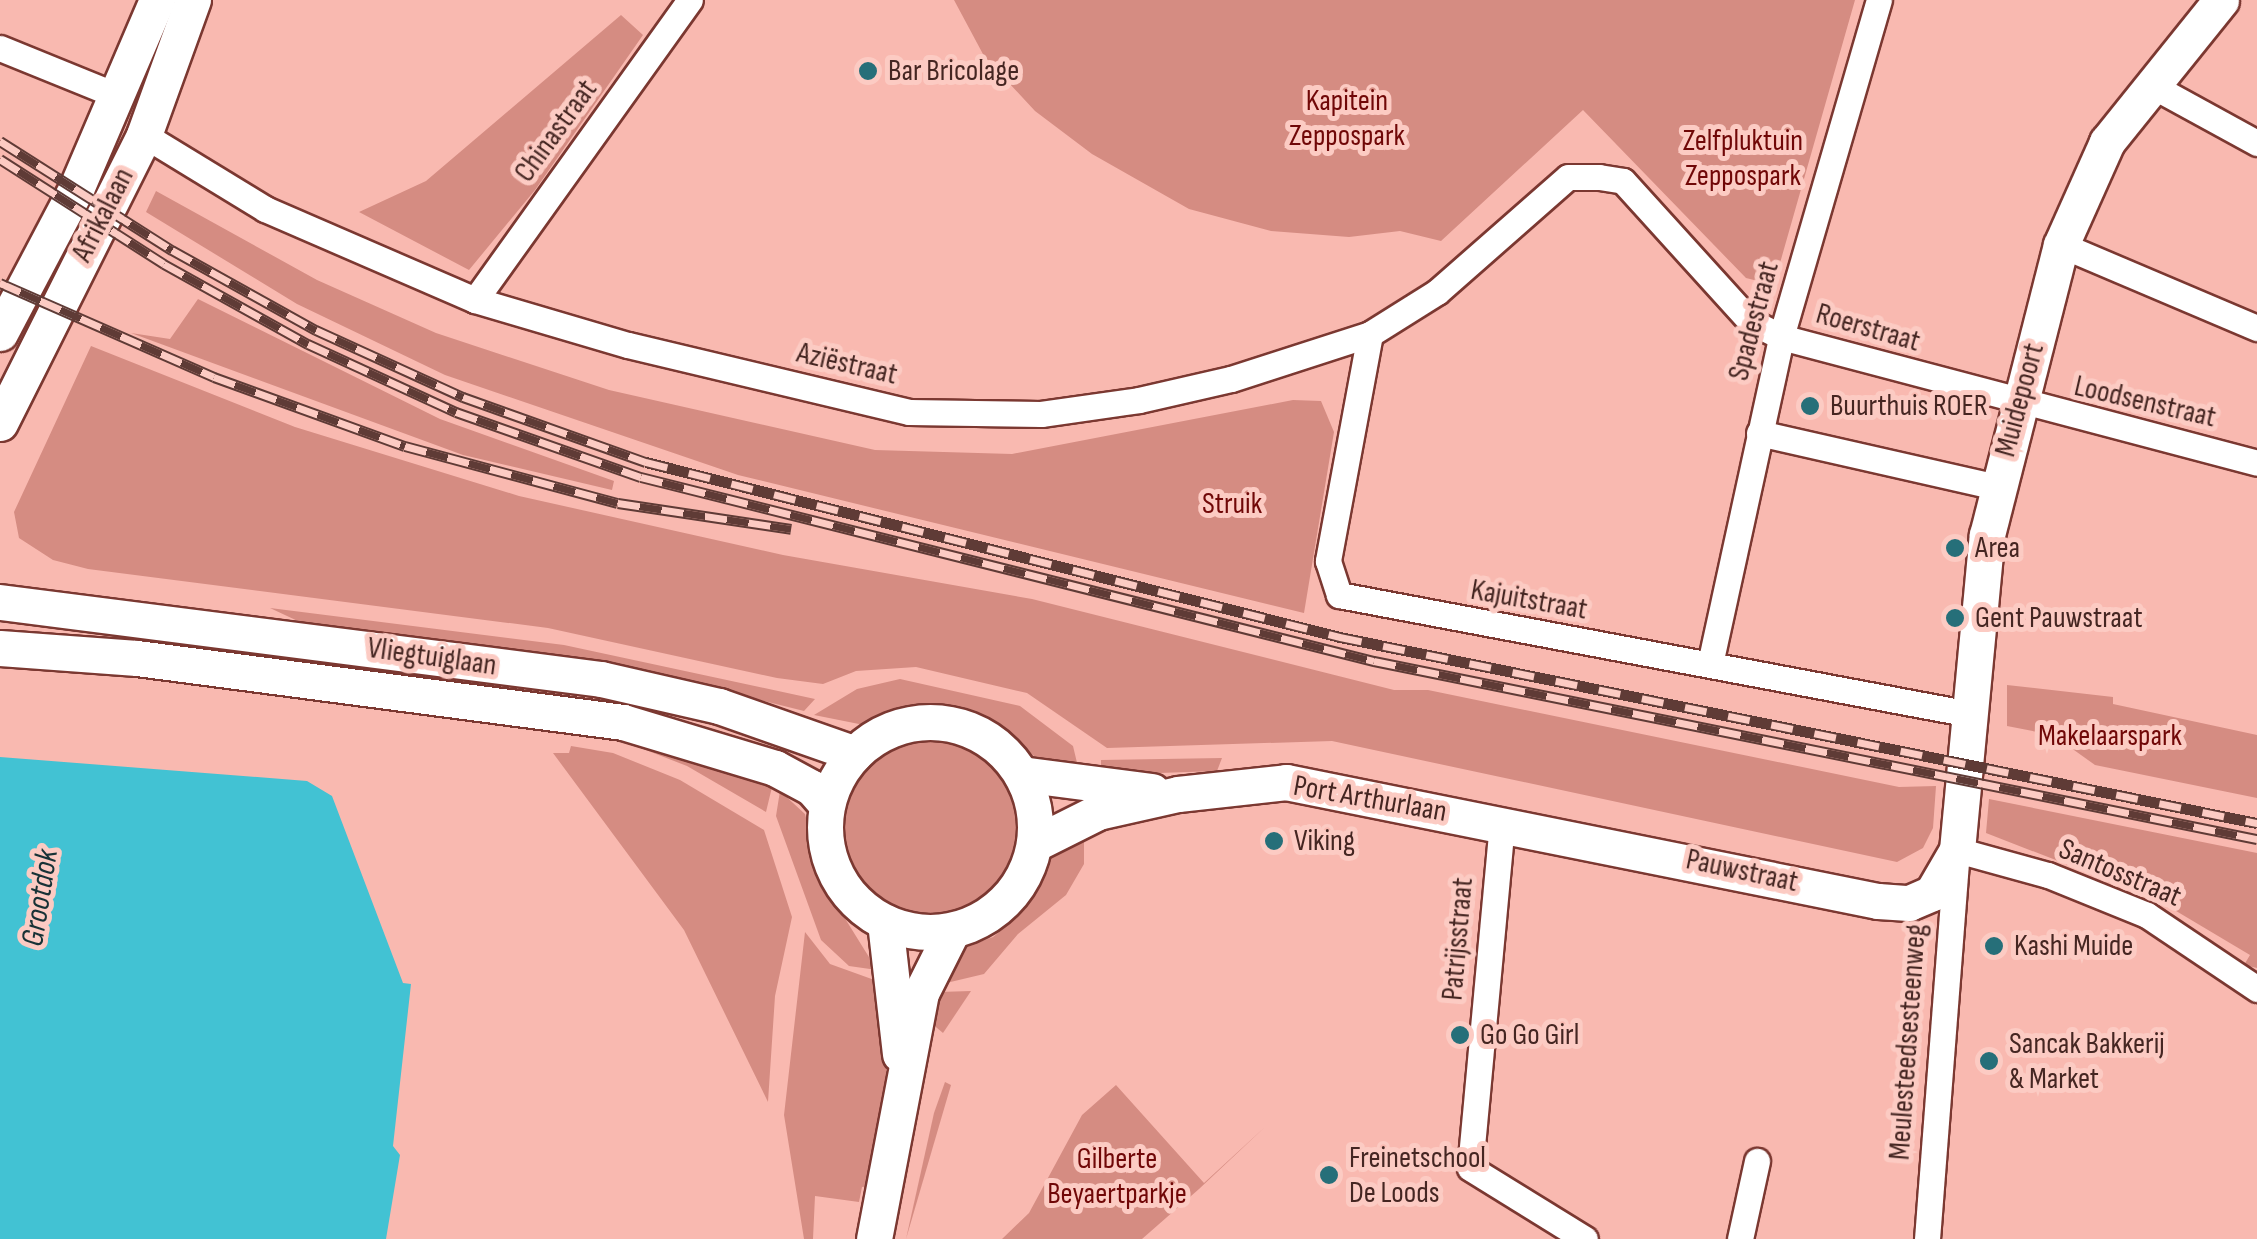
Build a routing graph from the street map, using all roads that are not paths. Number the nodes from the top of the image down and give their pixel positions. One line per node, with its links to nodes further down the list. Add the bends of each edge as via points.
1 (157, 0): 8 (main road, Afrikalaan)
2 (193, 0): 9 (main road, Afrikalaan)
3 (690, 0): 13 (street, Chinastraat)
4 (1879, 0): 17 (street, Spadestraat)
5 (2220, 0): 7 (main road, Muidepoort)
6 (0, 48): 8 (street)
7 (2151, 85): 10 (street); 12 (main road, Muidepoort, via 2107,142)
8 (118, 96): 15 (main road, Afrikalaan)
9 (144, 135): 13 (street, Aziëstraat, via 265,210); 19 (main road, Afrikalaan)
10 (2257, 143)
11 (1534, 209): 16 (street, Aziëstraat, via 1438,292); 17 (street, Roerstraat, via 1568,177 1623,181 1750,321)
12 (2061, 245): 14 (street); 18 (main road, Muidepoort)
13 (475, 300): 16 (street, Aziëstraat, via 628,346 909,412 1041,414 1139,400 1231,379)
14 (2257, 328)
15 (0, 333)
16 (1370, 334): 25 (street, Kajuitstraat, via 1328,561 1339,594)
17 (1781, 337): 18 (street, Roerstraat); 20 (street, Spadestraat)
18 (2019, 404): 21 (street, Loodsenstraat); 22 (main road, Muidepoort)
19 (0, 423)
20 (1759, 434): 22 (street); 25 (street, Spadestraat)
21 (2257, 462)
22 (1997, 487): 26 (main road, Muidepoort)
23 (1, 601): 27 (main road, Vliegtuiglaan, via 601,679 719,706)
24 (0, 648): 30 (main road, Vliegtuiglaan, via 137,658 624,722 775,768)
25 (1710, 664): 26 (street, Kajuitstraat)
26 (1970, 714): 33 (main road, Muidepoort)
27 (854, 754): 28 (main road, via 878,736 933,722 988,739); 30 (main road)
28 (1021, 774): 29 (main road, Port Arthurlaan); 32 (main road, via 1034,812)
29 (1178, 794): 31 (main road, Port Arthurlaan, via 1286,782); 32 (main road, Port Arthurlaan, via 1087,816)
30 (826, 804): 34 (main road, via 829,857 842,884)
31 (1502, 823): 33 (main road, Pauwstraat, via 1909,904 1932,893); 40 (street, Patrijsstraat, via 1470,1168)
32 (1034, 844): 35 (main road, via 1006,900)
33 (1957, 850): 36 (street, Santosstraat, via 2148,915); 42 (street, Meulesteedsesteenweg)
34 (886, 922): 35 (main road); 37 (main road)
35 (952, 933): 37 (main road, via 921,993)
36 (2251, 984)
37 (903, 1075): 39 (main road)
38 (1757, 1161): 41 (street)
39 (874, 1239)
40 (1585, 1239)
41 (1740, 1239)
42 (1927, 1239)

